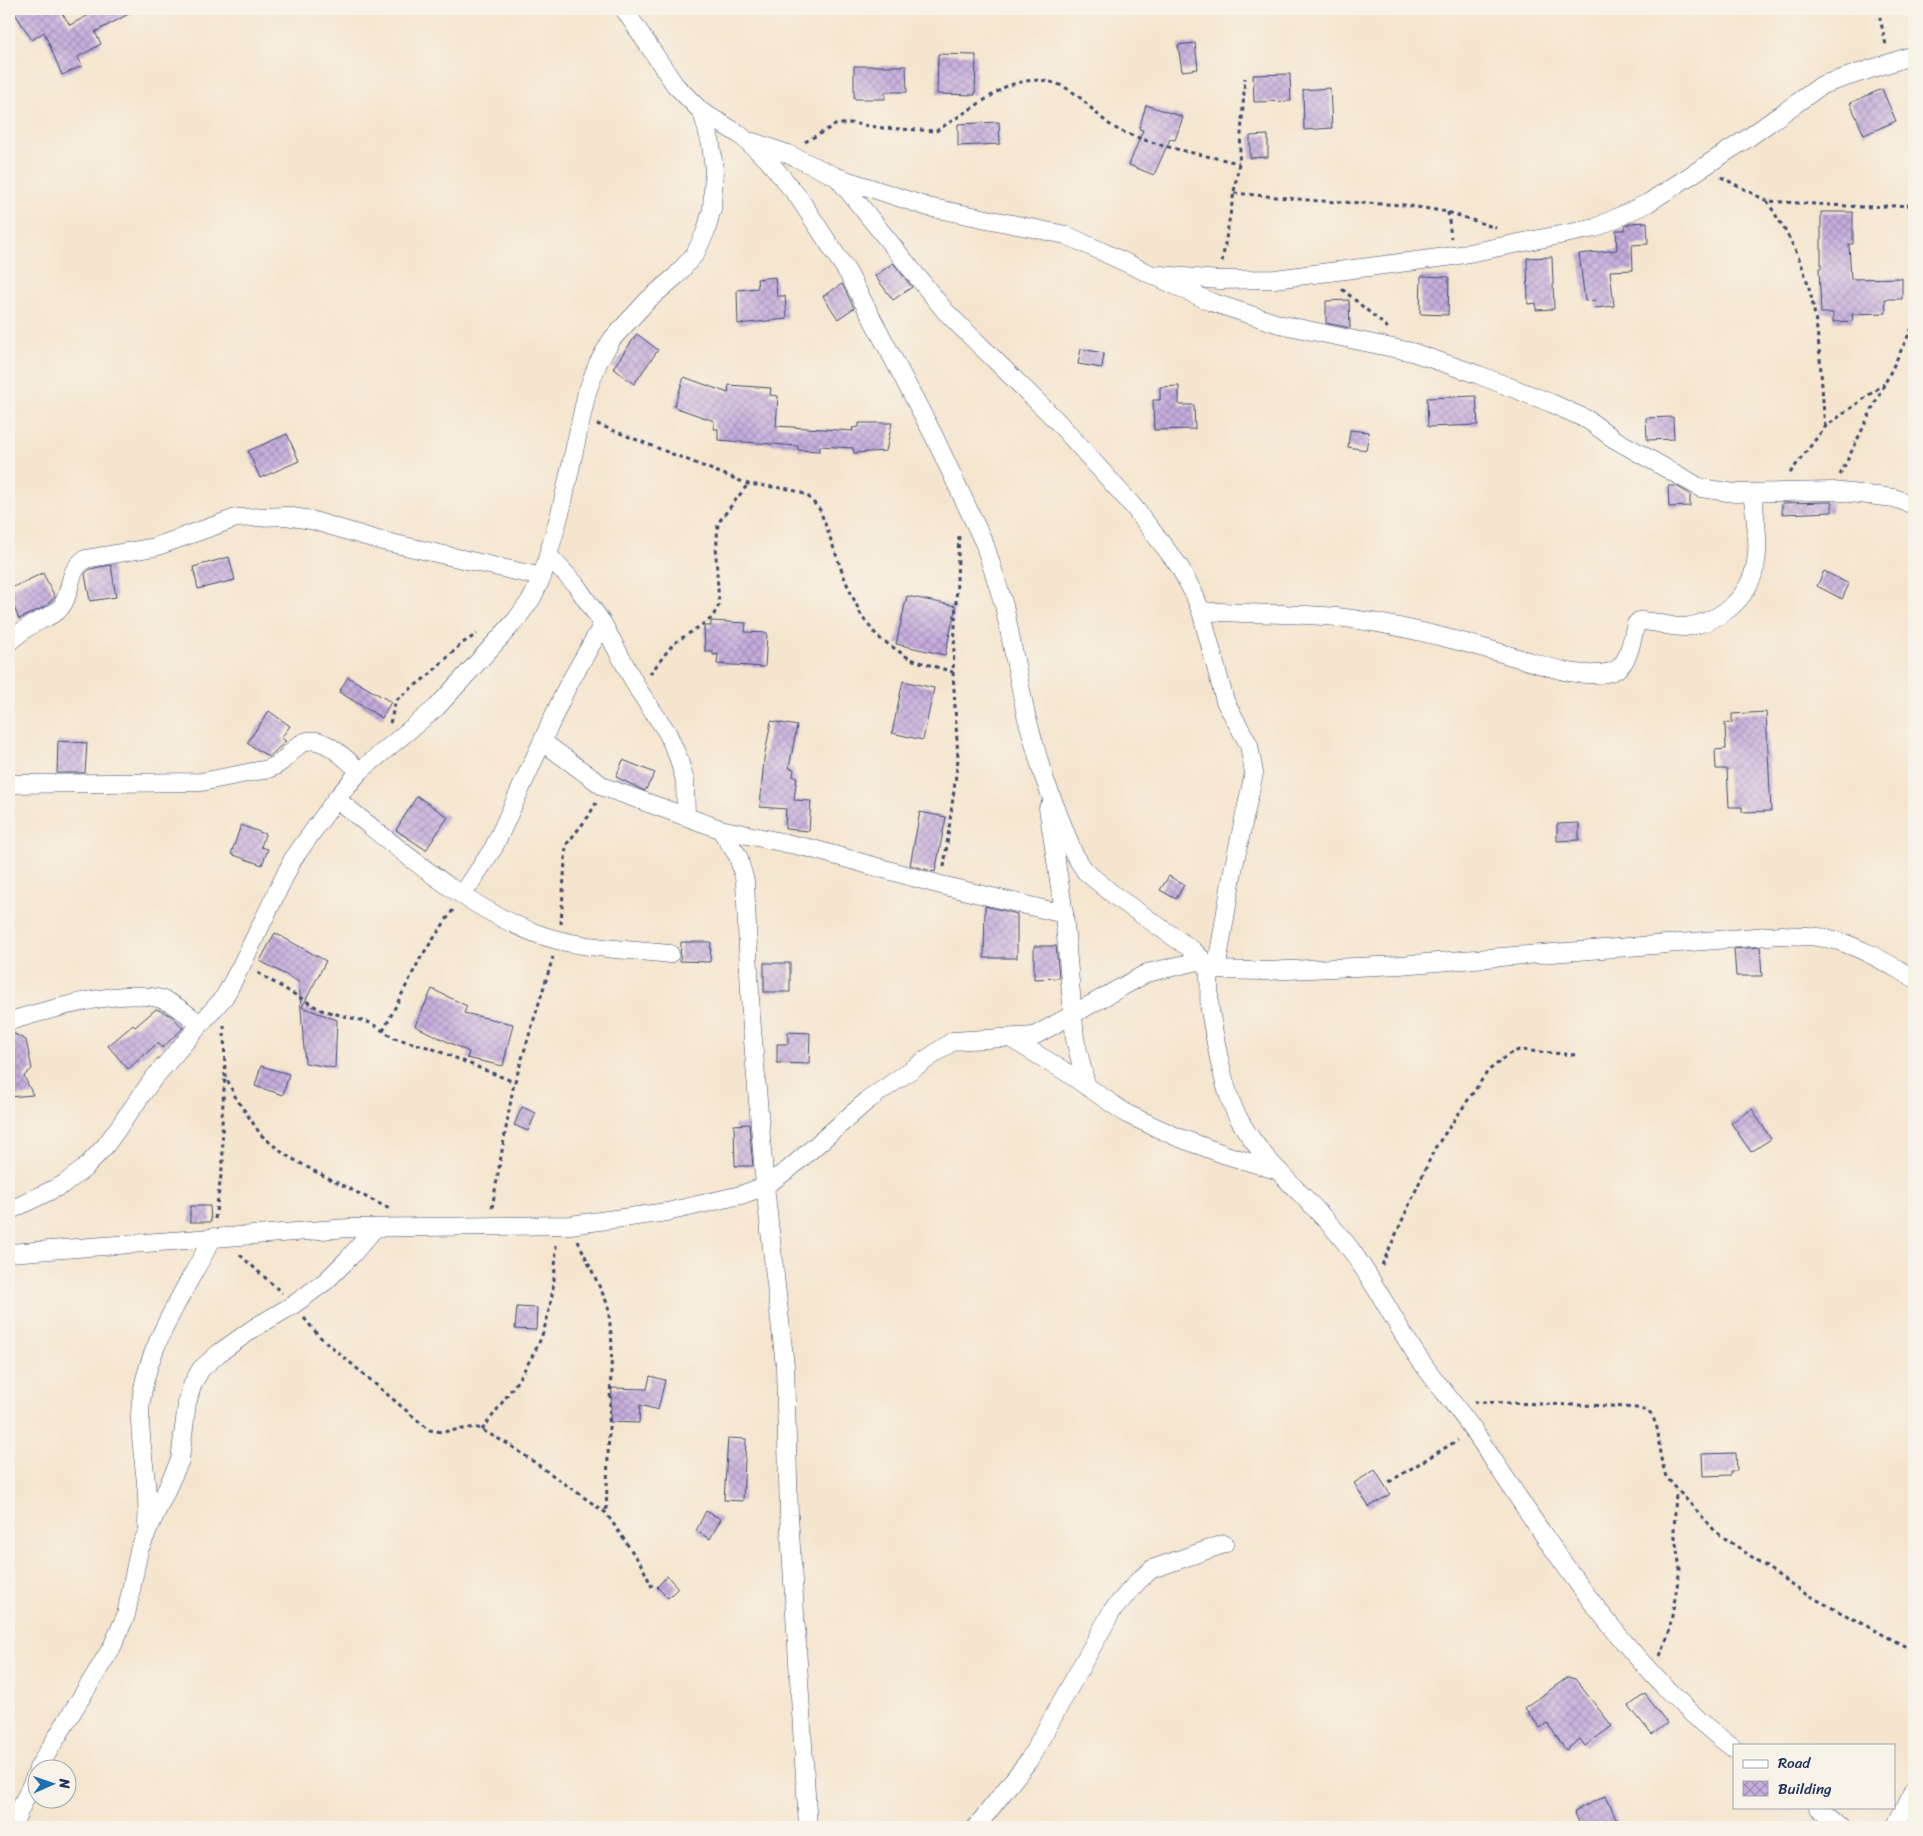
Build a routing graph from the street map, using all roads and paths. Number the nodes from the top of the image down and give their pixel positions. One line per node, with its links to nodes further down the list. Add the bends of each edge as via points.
1 (624, 9): 6 (street, via 675,85)
2 (1878, 9): 4 (path)
3 (1914, 55): 4 (street)
4 (1889, 62): 10 (street, via 1822,86)
5 (1245, 78): 9 (path)
6 (702, 112): 7 (street); 24 (street, via 714,170 712,209 706,231 695,254 676,276 648,300 612,339 598,363)
7 (748, 141): 8 (street); 43 (street, via 799,198 848,273 962,494 985,545 1004,605 1026,715)
8 (788, 154): 9 (path, via 835,125 850,123 936,131 1005,88 1017,82 1038,80 1060,84 1118,130 1164,147); 11 (street)
9 (1238, 163): 12 (path)
10 (1699, 170): 13 (path, via 1723,178); 16 (street, via 1648,203 1595,228)
11 (837, 177): 19 (street, via 928,207 1066,235); 34 (street, via 945,311 1056,420 1133,506 1179,566)
12 (1234, 193): 15 (path, via 1319,201 1376,202); 20 (path)
13 (1767, 201): 14 (path, via 1863,208); 25 (path, via 1800,261 1810,293)
14 (1914, 205)
15 (1448, 212): 16 (path); 17 (path)
16 (1524, 241): 17 (street)
17 (1454, 256): 18 (street)
18 (1323, 273): 20 (street, via 1274,279); 22 (path, via 1382,322)
19 (1148, 274): 20 (street); 22 (street, via 1211,302 1279,324)
20 (1219, 280)
21 (1914, 324): 23 (path)
22 (1412, 352): 29 (street, via 1551,403 1588,420 1614,439 1702,488 1716,492)
23 (1885, 383): 25 (path); 27 (path)
24 (582, 418): 26 (path); 32 (street)
25 (1824, 427): 28 (path)
26 (748, 484): 38 (path, via 790,489 807,495 820,510 862,617 878,637 910,659); 39 (path, via 718,523 717,612 673,644)
27 (1833, 491): 28 (street); 30 (street, via 1894,498)
28 (1775, 492): 29 (street)
29 (1752, 493): 34 (street, via 1758,552 1754,575 1739,600 1718,617 1699,624 1683,627 1639,621 1622,664 1610,672 1571,672 1394,625 1337,617)
30 (1914, 505)
31 (960, 530): 38 (path)
32 (548, 555): 33 (street); 35 (street, via 576,585)
33 (542, 577): 37 (street, via 378,540 311,520 286,516 236,518 155,547 85,559 69,580 60,609); 41 (street, via 516,620 437,707)
34 (1201, 611): 55 (street, via 1225,701 1249,744 1254,773)
35 (603, 624): 39 (street); 40 (street, via 567,687)
36 (481, 631): 41 (path, via 461,644 429,675 396,700 390,720)
37 (9, 642)
38 (953, 672): 49 (path, via 958,759)
39 (639, 691): 47 (street, via 667,732 678,757 684,781)
40 (543, 742): 45 (street); 50 (street, via 494,847)
41 (394, 743): 42 (street)
42 (360, 771): 44 (street, via 325,744 312,740 300,744 279,765 201,782); 46 (street)
43 (1043, 775): 51 (street); 55 (street, via 1073,852 1085,871 1194,951)
44 (9, 784)
45 (604, 787): 47 (street); 52 (path, via 588,817 566,845 563,859 564,904)
46 (336, 799): 50 (street); 54 (street, via 293,859)
47 (686, 816): 48 (street)
48 (720, 829): 49 (street, via 808,848); 68 (street, via 738,856 745,881 751,1016)
49 (941, 885): 51 (street)
50 (463, 894): 52 (street, via 535,933); 61 (path, via 421,957)
51 (1064, 914): 58 (street)
52 (558, 939): 53 (street); 65 (path)
53 (670, 954)
54 (242, 964): 57 (street); 61 (path, via 321,1010 371,1024)
55 (1209, 967): 56 (street, via 1400,965 1780,936 1816,936 1862,950); 58 (street, via 1147,973); 67 (street, via 1210,1009 1237,1116 1250,1138)
56 (1914, 978)
57 (224, 996): 60 (street); 64 (path)
58 (1072, 1014): 62 (street, via 1034,1036); 66 (street)
59 (9, 1022): 60 (street, via 109,998 143,996 176,1006)
60 (200, 1024): 70 (street, via 85,1168 46,1194)
61 (383, 1031): 65 (path, via 394,1038 431,1048)
62 (1010, 1038): 66 (street); 68 (street, via 959,1040 947,1045 868,1100)
63 (1576, 1055): 76 (path, via 1519,1050 1488,1071 1435,1148)
64 (225, 1075): 69 (path, via 261,1135 284,1154); 74 (path, via 223,1162)
65 (514, 1082): 71 (path)
66 (1086, 1084): 67 (street, via 1127,1114 1177,1137)
67 (1280, 1171): 76 (street, via 1325,1218)
68 (765, 1186): 72 (street, via 741,1195 667,1212); 95 (street, via 785,1366 789,1515)
69 (392, 1210)
70 (9, 1211)
71 (489, 1225): 72 (street); 73 (street)
72 (563, 1225): 79 (path, via 545,1325 537,1347); 83 (path, via 608,1305 612,1344)
73 (375, 1228): 74 (street); 77 (street, via 326,1281)
74 (216, 1237): 75 (street); 77 (path); 84 (street, via 146,1369 140,1416 147,1485)
75 (9, 1253)
76 (1374, 1283): 78 (street, via 1414,1351)
77 (293, 1305): 79 (path, via 318,1336 429,1430 442,1432 476,1427); 84 (street, via 254,1328 201,1370 187,1403 180,1460)
78 (1451, 1401): 80 (street); 82 (path, via 1612,1406 1648,1411 1658,1431 1666,1477)
79 (482, 1430): 83 (path, via 510,1445)
80 (1474, 1431): 81 (path); 88 (street, via 1520,1502 1612,1626)
81 (1389, 1482)
82 (1676, 1490): 87 (path, via 1716,1532 1772,1572 1812,1598); 88 (path, via 1674,1531 1680,1569 1669,1633)
83 (606, 1513): 86 (path, via 642,1566)
84 (146, 1533): 90 (street, via 139,1550 126,1615 112,1647)
85 (1224, 1544): 96 (street, via 1152,1569 1139,1580 1112,1611 1029,1760)
86 (652, 1587)
87 (1914, 1651)
88 (1653, 1673): 89 (street)
89 (1733, 1748)
90 (45, 1758)
91 (1914, 1789): 98 (street)
92 (28, 1791): 94 (street)
93 (1819, 1808): 97 (street)
94 (12, 1827)
95 (808, 1827)
96 (976, 1827)
97 (1841, 1827)
98 (1897, 1827)

